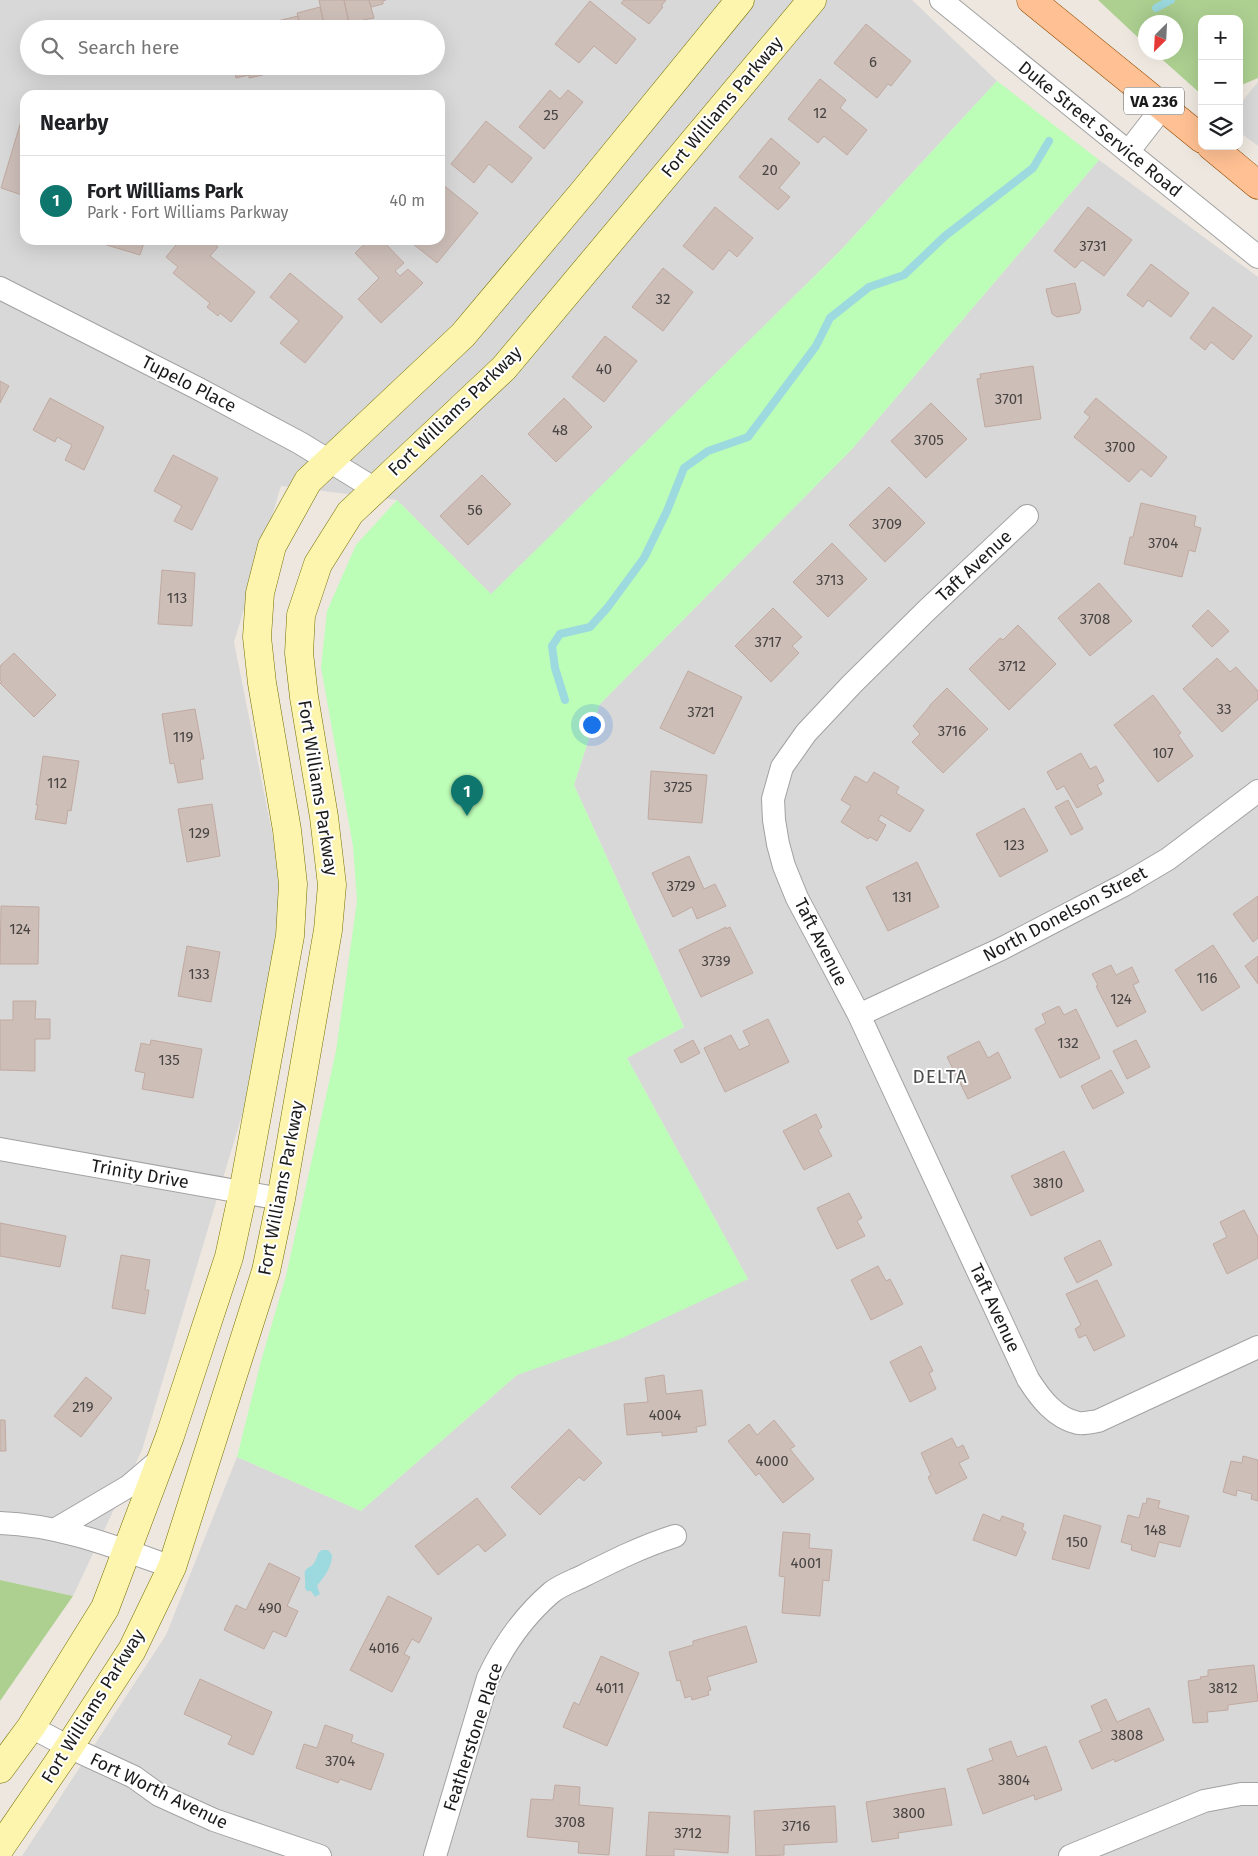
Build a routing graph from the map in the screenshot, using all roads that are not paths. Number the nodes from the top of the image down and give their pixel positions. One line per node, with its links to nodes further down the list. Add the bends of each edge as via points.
1 (740, 0): 12 (street, Fort Williams Parkway, via 463,335)
2 (812, 0): 13 (street, Fort Williams Parkway, via 504,368)
3 (942, 0): 8 (street, Duke Street Service Road)
4 (1031, 0): 5 (main road, VA 236)
5 (1163, 107): 6 (main road, VA 236); 8 (street)
6 (1198, 136)
7 (1216, 150): 9 (main road)
8 (1128, 152): 10 (street, Duke Street Service Road)
9 (1258, 185)
10 (1258, 257)
11 (0, 288): 12 (street, Tupelo Place, via 197,388)
12 (330, 461): 13 (street, Tupelo Place); 18 (street, Fort Williams Parkway, via 308,481 272,546 260,593 257,638 261,674 294,884 290,936)
13 (375, 489): 19 (street, Fort Williams Parkway, via 350,513 318,564 301,615 299,653 304,697 332,885 328,930)
14 (1027, 516): 16 (street, Taft Avenue, via 852,684 806,733 782,767 773,799 784,866 797,898)
15 (1258, 791): 16 (street, North Donelson Street, via 1176,853 1124,886 1001,949)
16 (859, 1015): 20 (street, Taft Avenue, via 1028,1379 1049,1408 1080,1424 1098,1421)
17 (0, 1149): 18 (street, Trinity Drive)
18 (244, 1192): 19 (street, Trinity Drive); 21 (street, Fort Williams Parkway, via 229,1257)
19 (281, 1199): 26 (street, Fort Williams Parkway, via 266,1271)
20 (1258, 1347)
21 (162, 1458): 23 (street, via 129,1486); 25 (street, Fort Williams Parkway)
22 (0, 1523): 23 (street)
23 (56, 1529): 25 (street)
24 (675, 1536): 33 (street, Featherstone Place, via 645,1546 554,1590 521,1624 488,1678)
25 (126, 1551): 26 (street); 27 (street, Fort Williams Parkway, via 105,1608)
26 (172, 1567): 28 (street, Fort Williams Parkway, via 132,1650)
27 (31, 1727): 28 (street, Fort Worth Avenue); 29 (street, Fort Williams Parkway)
28 (69, 1747): 31 (street, Fort Williams Parkway); 32 (street, Fort Worth Avenue, via 214,1820)
29 (0, 1769)
30 (1258, 1794): 34 (street, via 1204,1801)
31 (0, 1848)
32 (320, 1856)
33 (435, 1856)
34 (1070, 1856)

